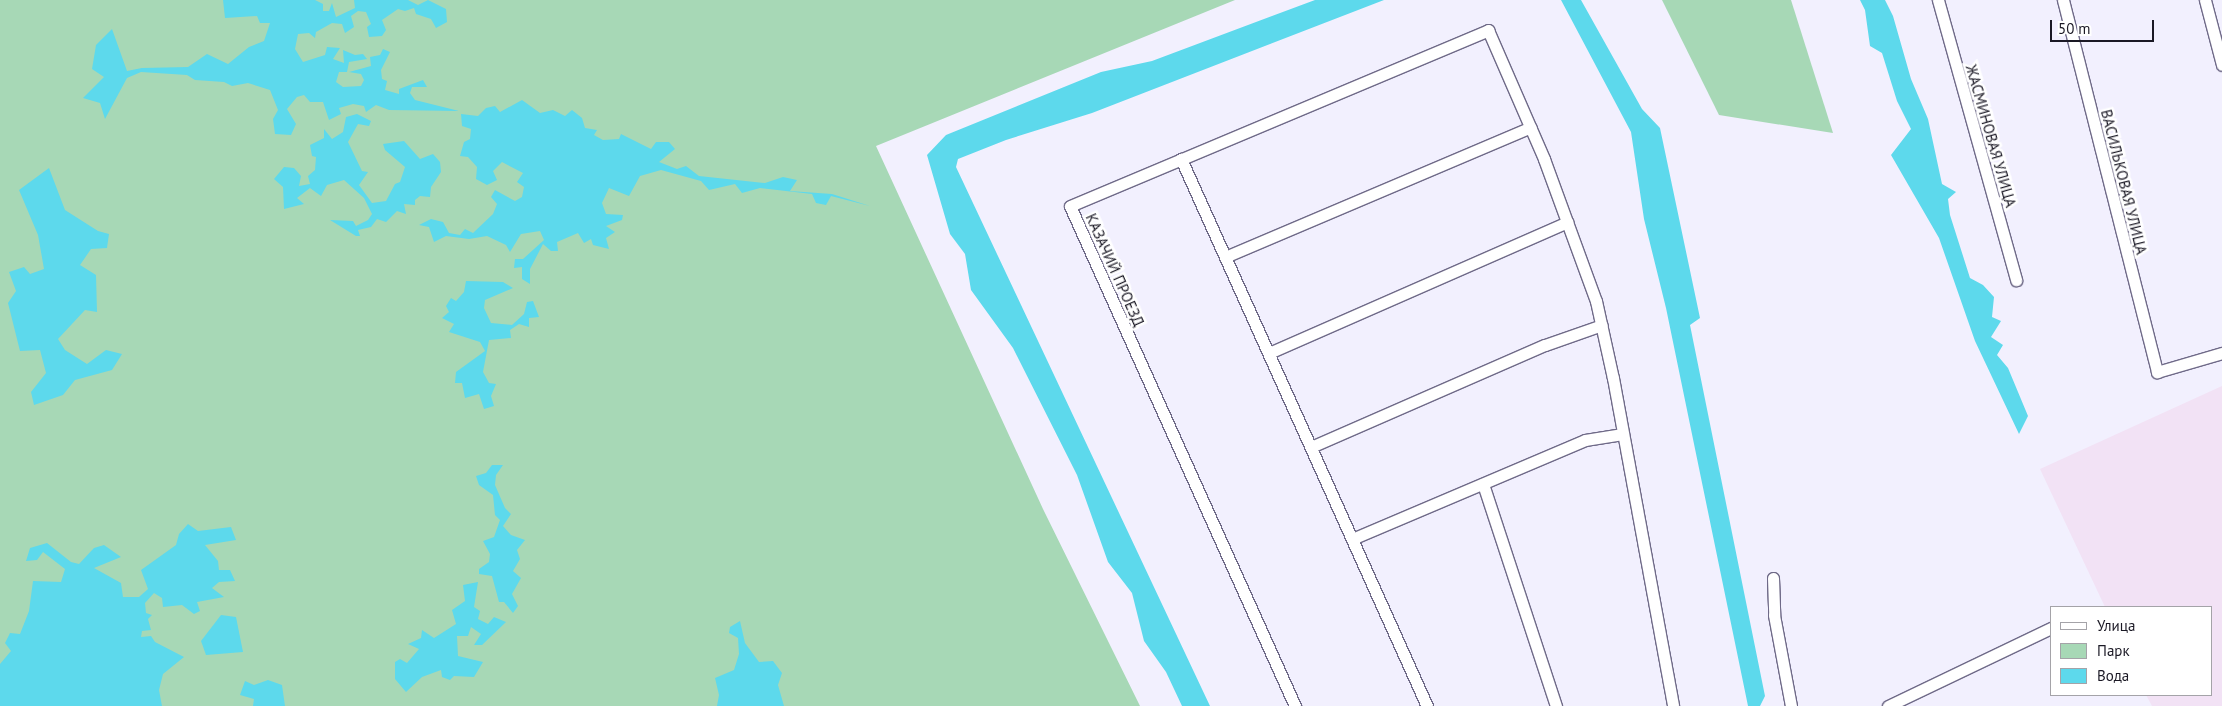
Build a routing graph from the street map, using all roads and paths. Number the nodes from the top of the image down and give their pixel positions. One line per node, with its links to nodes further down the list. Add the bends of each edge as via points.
1 (1938, 0): 9 (street, ЖАСМИНОВАЯ УЛИЦА)
2 (2063, 0): 11 (street, ВАСИЛЬКОВАЯ УЛИЦА, via 2157,372)
3 (2205, 0): 4 (street)
4 (2222, 65)
5 (1531, 127): 6 (street, КАЗАЧИЙ ПРОЕЗД, via 1488,30); 7 (street); 8 (street)
6 (1181, 159): 8 (street); 19 (street, КАЗАЧИЙ ПРОЕЗД, via 1070,206)
7 (1567, 222): 10 (street); 12 (street)
8 (1225, 257): 12 (street)
9 (2016, 280)
10 (1602, 325): 13 (street); 14 (street, via 1545,345)
11 (2222, 353)
12 (1269, 354): 14 (street)
13 (1623, 434): 15 (street, via 1585,440); 22 (street)
14 (1311, 447): 16 (street)
15 (1483, 484): 16 (street); 21 (street)
16 (1352, 540): 20 (street)
17 (1773, 578): 23 (street, via 1774,615)
18 (2050, 628): 24 (street)
19 (1295, 706)
20 (1428, 706)
21 (1556, 706)
22 (1673, 706)
23 (1791, 706)
24 (1888, 706)

